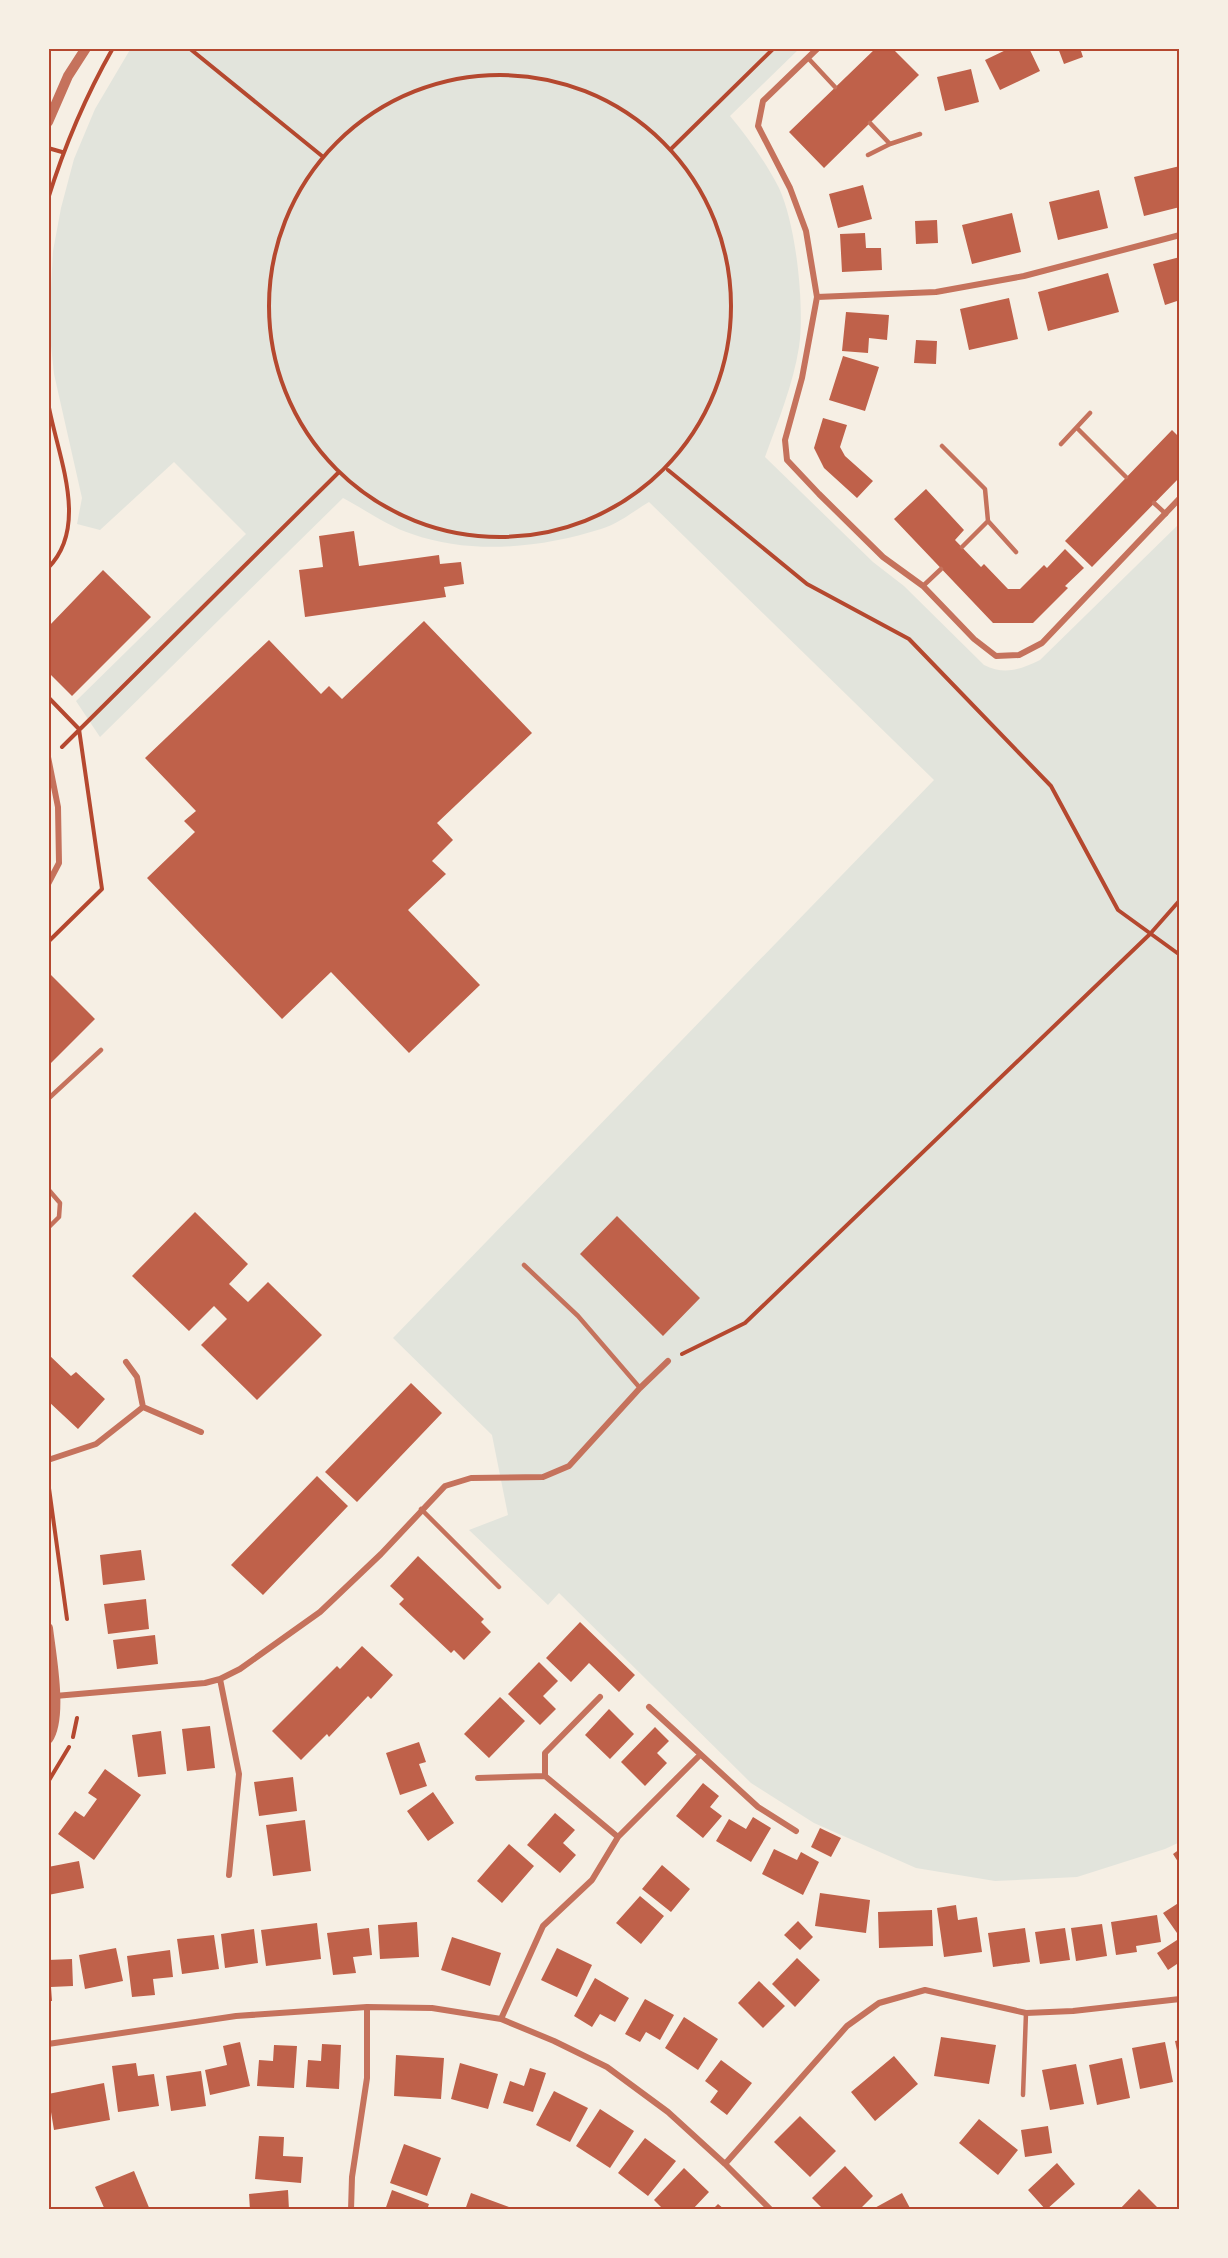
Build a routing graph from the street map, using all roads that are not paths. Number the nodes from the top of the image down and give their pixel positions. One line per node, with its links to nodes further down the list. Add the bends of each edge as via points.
1 (86, 48): 5 (street, via 68,76)
2 (818, 48): 3 (street)
3 (808, 58): 4 (lane); 11 (street, via 763,101 758,126 790,188 806,231)
4 (835, 87)
5 (48, 122)
6 (870, 123): 8 (lane)
7 (920, 134): 8 (lane)
8 (890, 144): 9 (lane)
9 (868, 155)
10 (1180, 235): 11 (street, via 1024,276 936,292)
11 (817, 297): 24 (street, via 802,378 785,440 787,460 883,557)
12 (1090, 413): 13 (lane)
13 (1077, 428): 14 (lane); 16 (lane)
14 (1061, 444)
15 (942, 446): 20 (lane, via 985,489)
16 (1126, 477)
17 (1180, 498): 19 (street)
18 (1154, 503): 19 (lane)
19 (1166, 514): 24 (street, via 1041,643 1020,655 996,656)
20 (988, 521): 21 (lane); 22 (lane)
21 (962, 547)
22 (1016, 552)
23 (941, 569): 24 (lane)
24 (923, 586)
25 (49, 759): 26 (street, via 58,807 59,863)
26 (48, 884)
27 (101, 1050): 28 (lane)
28 (48, 1099)
29 (48, 1189): 30 (lane, via 60,1203 59,1217)
30 (48, 1228)
31 (524, 1265): 34 (lane, via 578,1316)
32 (668, 1361): 34 (street)
33 (126, 1362): 35 (street, via 137,1377)
34 (640, 1388): 38 (street, via 569,1466 543,1477 471,1478 445,1486)
35 (143, 1407): 36 (street); 37 (street, via 96,1444)
36 (201, 1432)
37 (48, 1460)
38 (421, 1509): 39 (lane); 41 (street, via 320,1612)
39 (499, 1587)
40 (48, 1628): 42 (street)
41 (220, 1679): 42 (street); 51 (street, via 239,1774)
42 (55, 1696): 45 (street, via 53,1732)
43 (600, 1697): 47 (street, via 545,1753)
44 (649, 1707): 46 (street)
45 (48, 1739)
46 (700, 1755): 49 (street, via 758,1807); 50 (street)
47 (545, 1776): 48 (street); 50 (street)
48 (478, 1778)
49 (796, 1831)
50 (618, 1837): 55 (street, via 592,1880 543,1926)
51 (229, 1875)
52 (1180, 1999): 54 (street)
53 (367, 2007): 55 (street, via 432,2008); 56 (street, via 236,2016); 59 (street, via 367,2078)
54 (1026, 2013): 57 (lane); 58 (street, via 925,1990 879,2003 847,2026)
55 (501, 2019): 58 (street, via 607,2067 668,2112)
56 (48, 2044)
57 (1023, 2096)
58 (725, 2164): 60 (street)
59 (351, 2210)
60 (771, 2210)

